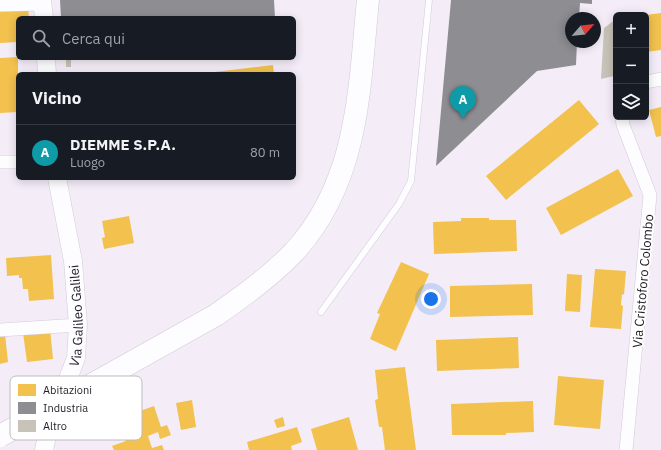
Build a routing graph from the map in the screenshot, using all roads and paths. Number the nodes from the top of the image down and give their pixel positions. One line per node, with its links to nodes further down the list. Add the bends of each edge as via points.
1 (368, 0): 17 (highway, bridge, via 357,108 345,165 315,223 294,251 260,283 216,315)
2 (429, 0): 13 (lane, via 411,181 399,204)
3 (0, 5): 4 (street)
4 (43, 7)
5 (46, 60): 6 (street)
6 (48, 72)
7 (661, 79): 8 (street)
8 (649, 81)
9 (622, 120): 22 (street, Via Cristoforo Colombo, via 650,195)
10 (0, 162): 11 (street)
11 (16, 162)
12 (57, 180): 14 (street, Via Galileo Galilei, via 73,261)
13 (320, 312)
14 (78, 325): 15 (street); 16 (street, Via Galileo Galilei, via 76,358)
15 (0, 330)
16 (69, 376)
17 (107, 376)
18 (10, 430): 19 (highway, bridge)
19 (0, 436)
20 (46, 440): 21 (street, Via Galileo Galilei)
21 (44, 450)
22 (626, 450)

